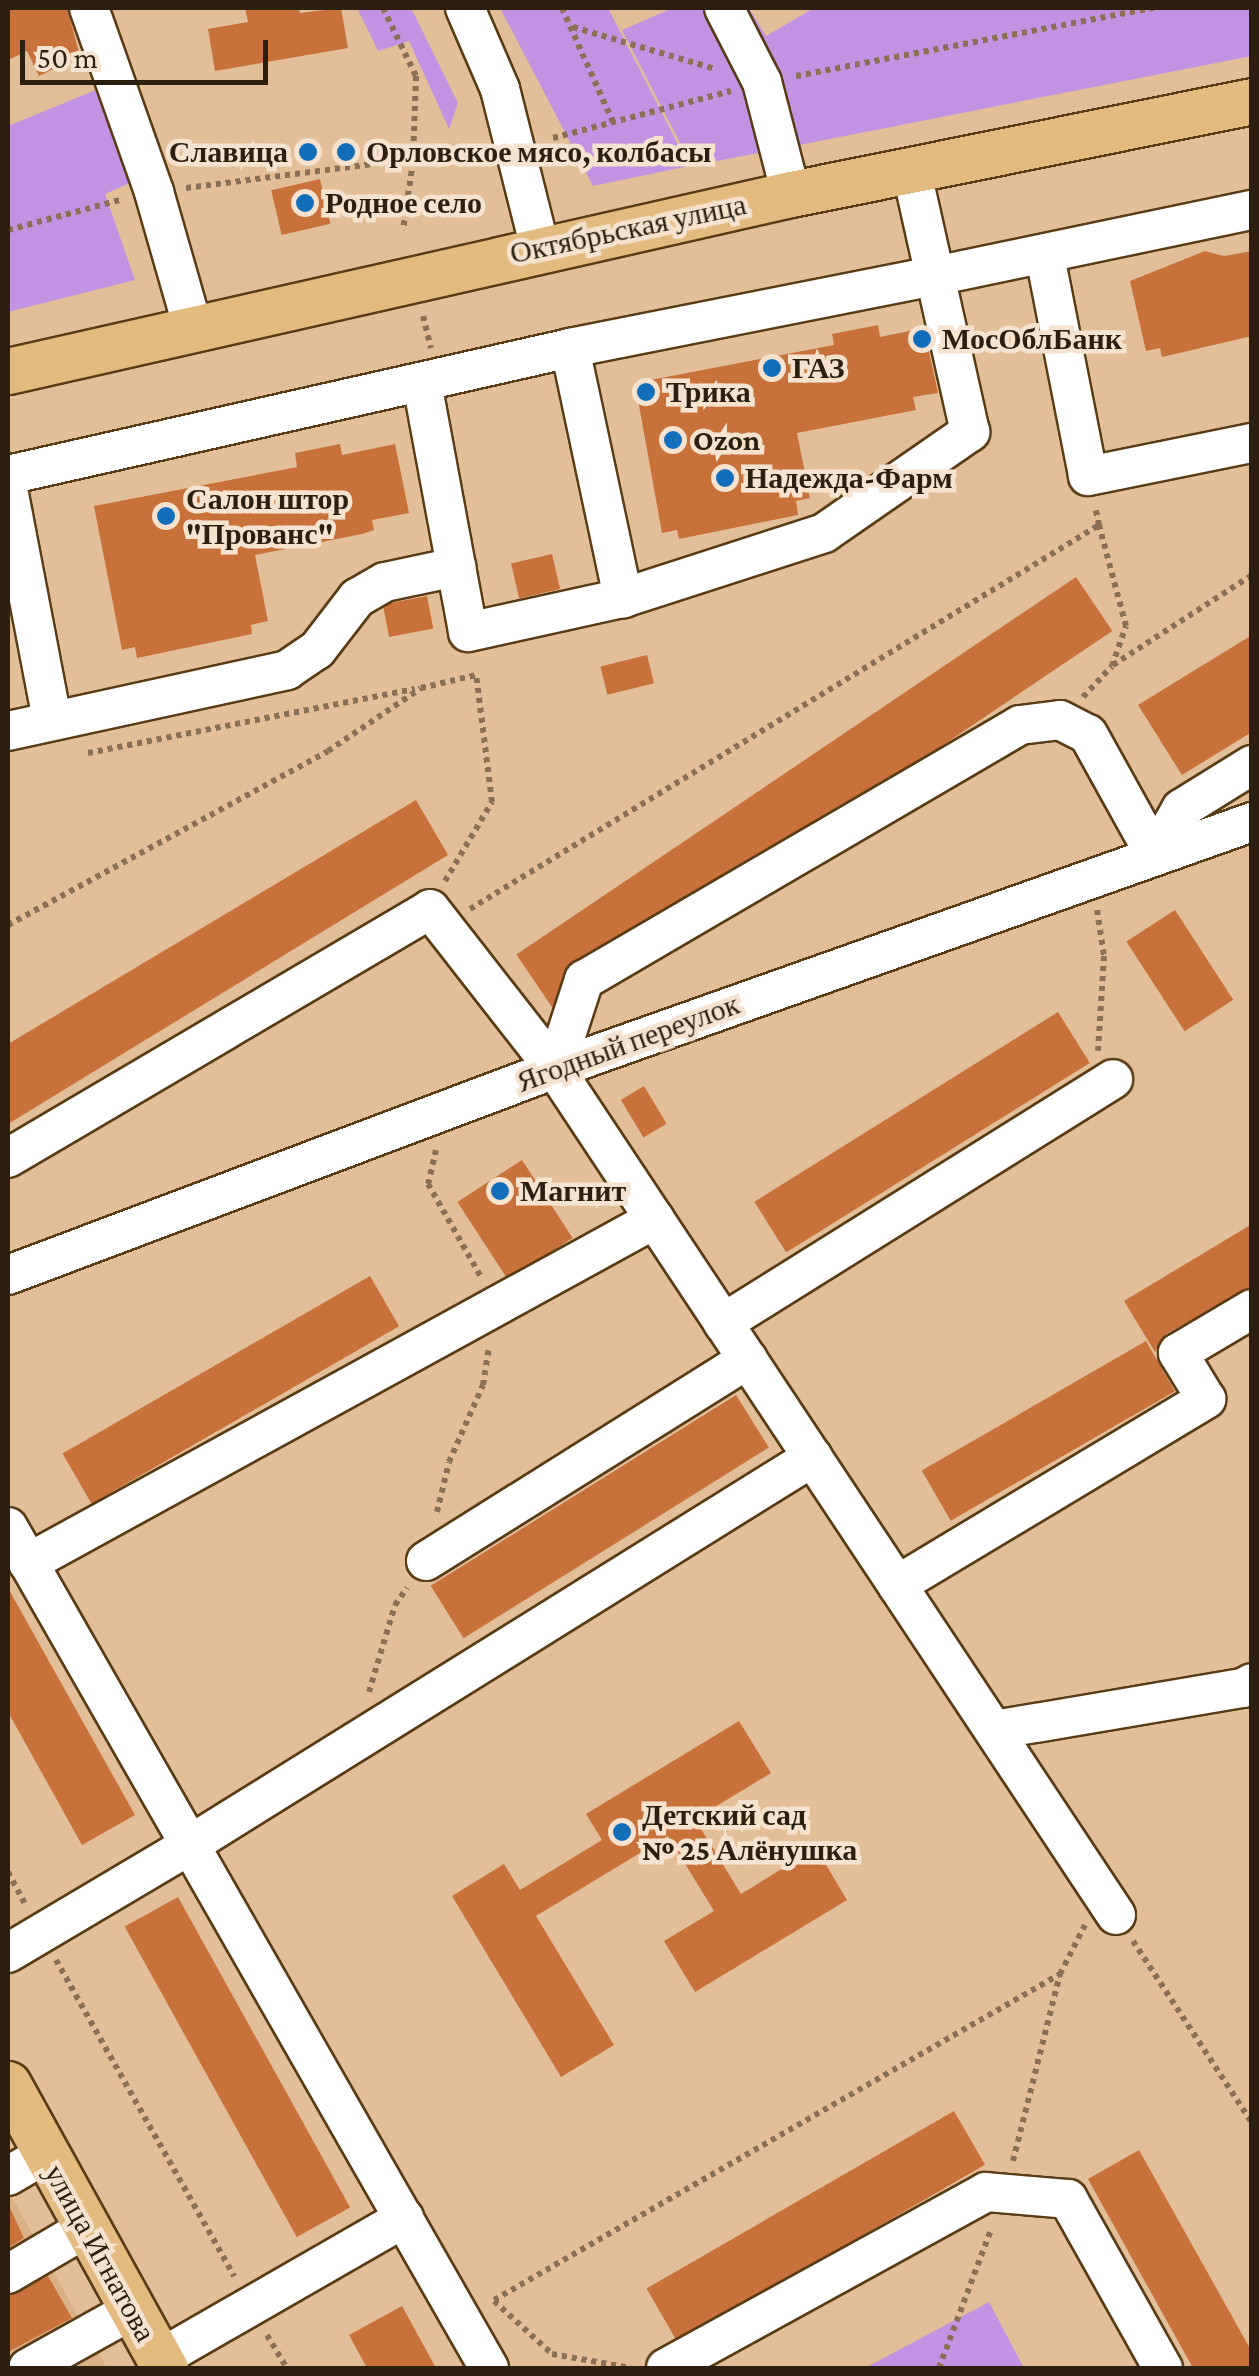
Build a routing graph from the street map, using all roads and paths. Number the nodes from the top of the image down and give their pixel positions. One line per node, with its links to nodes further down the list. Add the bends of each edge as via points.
1 (89, 8): 15 (street)
2 (383, 8): 13 (path, via 416,76)
3 (465, 8): 20 (street, via 500,89)
4 (562, 8): 7 (path)
5 (724, 8): 8 (street)
6 (1154, 8): 8 (path)
7 (573, 28): 8 (path); 10 (path)
8 (762, 82): 10 (path); 16 (street)
9 (1252, 101): 14 (main road, Октябрьская улица)
10 (614, 124): 11 (path)
11 (553, 138)
12 (487, 150): 13 (path)
13 (413, 161): 15 (path); 19 (path)
14 (911, 169): 16 (main road, Октябрьская улица); 22 (street)
15 (154, 192): 18 (path); 23 (street)
16 (791, 194): 20 (main road, Октябрьская улица)
17 (1252, 210): 21 (street)
18 (8, 230)
19 (403, 230)
20 (540, 248): 23 (main road, Октябрьская улица)
21 (1045, 256): 22 (street); 29 (street)
22 (935, 276): 24 (street); 34 (street, via 970,432 824,532)
23 (193, 328): 25 (main road, Октябрьская улица)
24 (570, 348): 26 (street); 34 (street)
25 (8, 372)
26 (422, 382): 28 (street); 32 (street)
27 (1252, 444): 29 (street)
28 (8, 475)
29 (1088, 476): 31 (path)
30 (8, 489): 39 (street)
31 (1099, 525): 36 (path, via 1126,626); 47 (path)
32 (456, 567): 35 (street); 39 (street, via 385,582 357,598 317,650 287,670)
33 (1252, 575): 36 (path)
34 (624, 598): 35 (street)
35 (468, 632): 37 (path)
36 (1112, 666): 40 (path)
37 (476, 675): 38 (path); 47 (path, via 492,802)
38 (421, 688): 42 (path); 48 (path, via 328,751)
39 (52, 720): 41 (street)
40 (1060, 720): 45 (street, via 1088,734); 49 (street, via 1020,725 584,980)
41 (8, 731)
42 (83, 754)
43 (1252, 766): 45 (street, via 1181,808)
44 (1252, 822): 45 (street, Ягодный переулок)
45 (1155, 856): 46 (street, Ягодный переулок)
46 (1093, 877): 49 (street, Ягодный переулок); 50 (path, via 1104,956)
47 (437, 917): 49 (street); 51 (street)
48 (8, 924)
49 (555, 1068): 52 (street); 53 (street, Ягодный переулок)
50 (1102, 1085): 55 (street)
51 (8, 1158)
52 (655, 1219): 55 (street); 60 (street)
53 (8, 1274)
54 (1252, 1309): 61 (street, via 1178,1353 1206,1399)
55 (723, 1322): 56 (street)
56 (748, 1359): 57 (street); 59 (street)
57 (813, 1457): 61 (street); 64 (street)
58 (8, 1527): 60 (street)
59 (426, 1560): 64 (path, via 395,1604)
60 (28, 1563): 65 (street)
61 (897, 1584): 63 (street)
62 (1252, 1683): 63 (street)
63 (994, 1730): 67 (street)
64 (354, 1742): 65 (street)
65 (188, 1846): 68 (street); 75 (street)
66 (8, 1872): 68 (path)
67 (1109, 1904): 70 (path); 72 (path)
68 (42, 1934): 69 (street); 80 (path)
69 (8, 1954)
70 (1060, 1974): 74 (path); 79 (path)
71 (8, 2084): 73 (main road, улица Игнатова)
72 (1252, 2123)
73 (26, 2165): 76 (main road, улица Игнатова)
74 (1005, 2194): 87 (street, via 986,2192); 88 (path); 89 (street, via 1068,2199)
75 (404, 2218): 80 (street); 85 (street)
76 (86, 2228): 77 (street); 81 (main road, улица Игнатова)
77 (8, 2274)
78 (481, 2288): 79 (path)
79 (494, 2300): 86 (path, via 552,2354)
80 (252, 2308): 82 (street); 84 (path)
81 (132, 2310): 82 (main road, улица Игнатова); 83 (street)
82 (162, 2364)
83 (28, 2368)
84 (286, 2368)
85 (489, 2368)
86 (631, 2368)
87 (666, 2368)
88 (939, 2368)
89 (1163, 2368)

